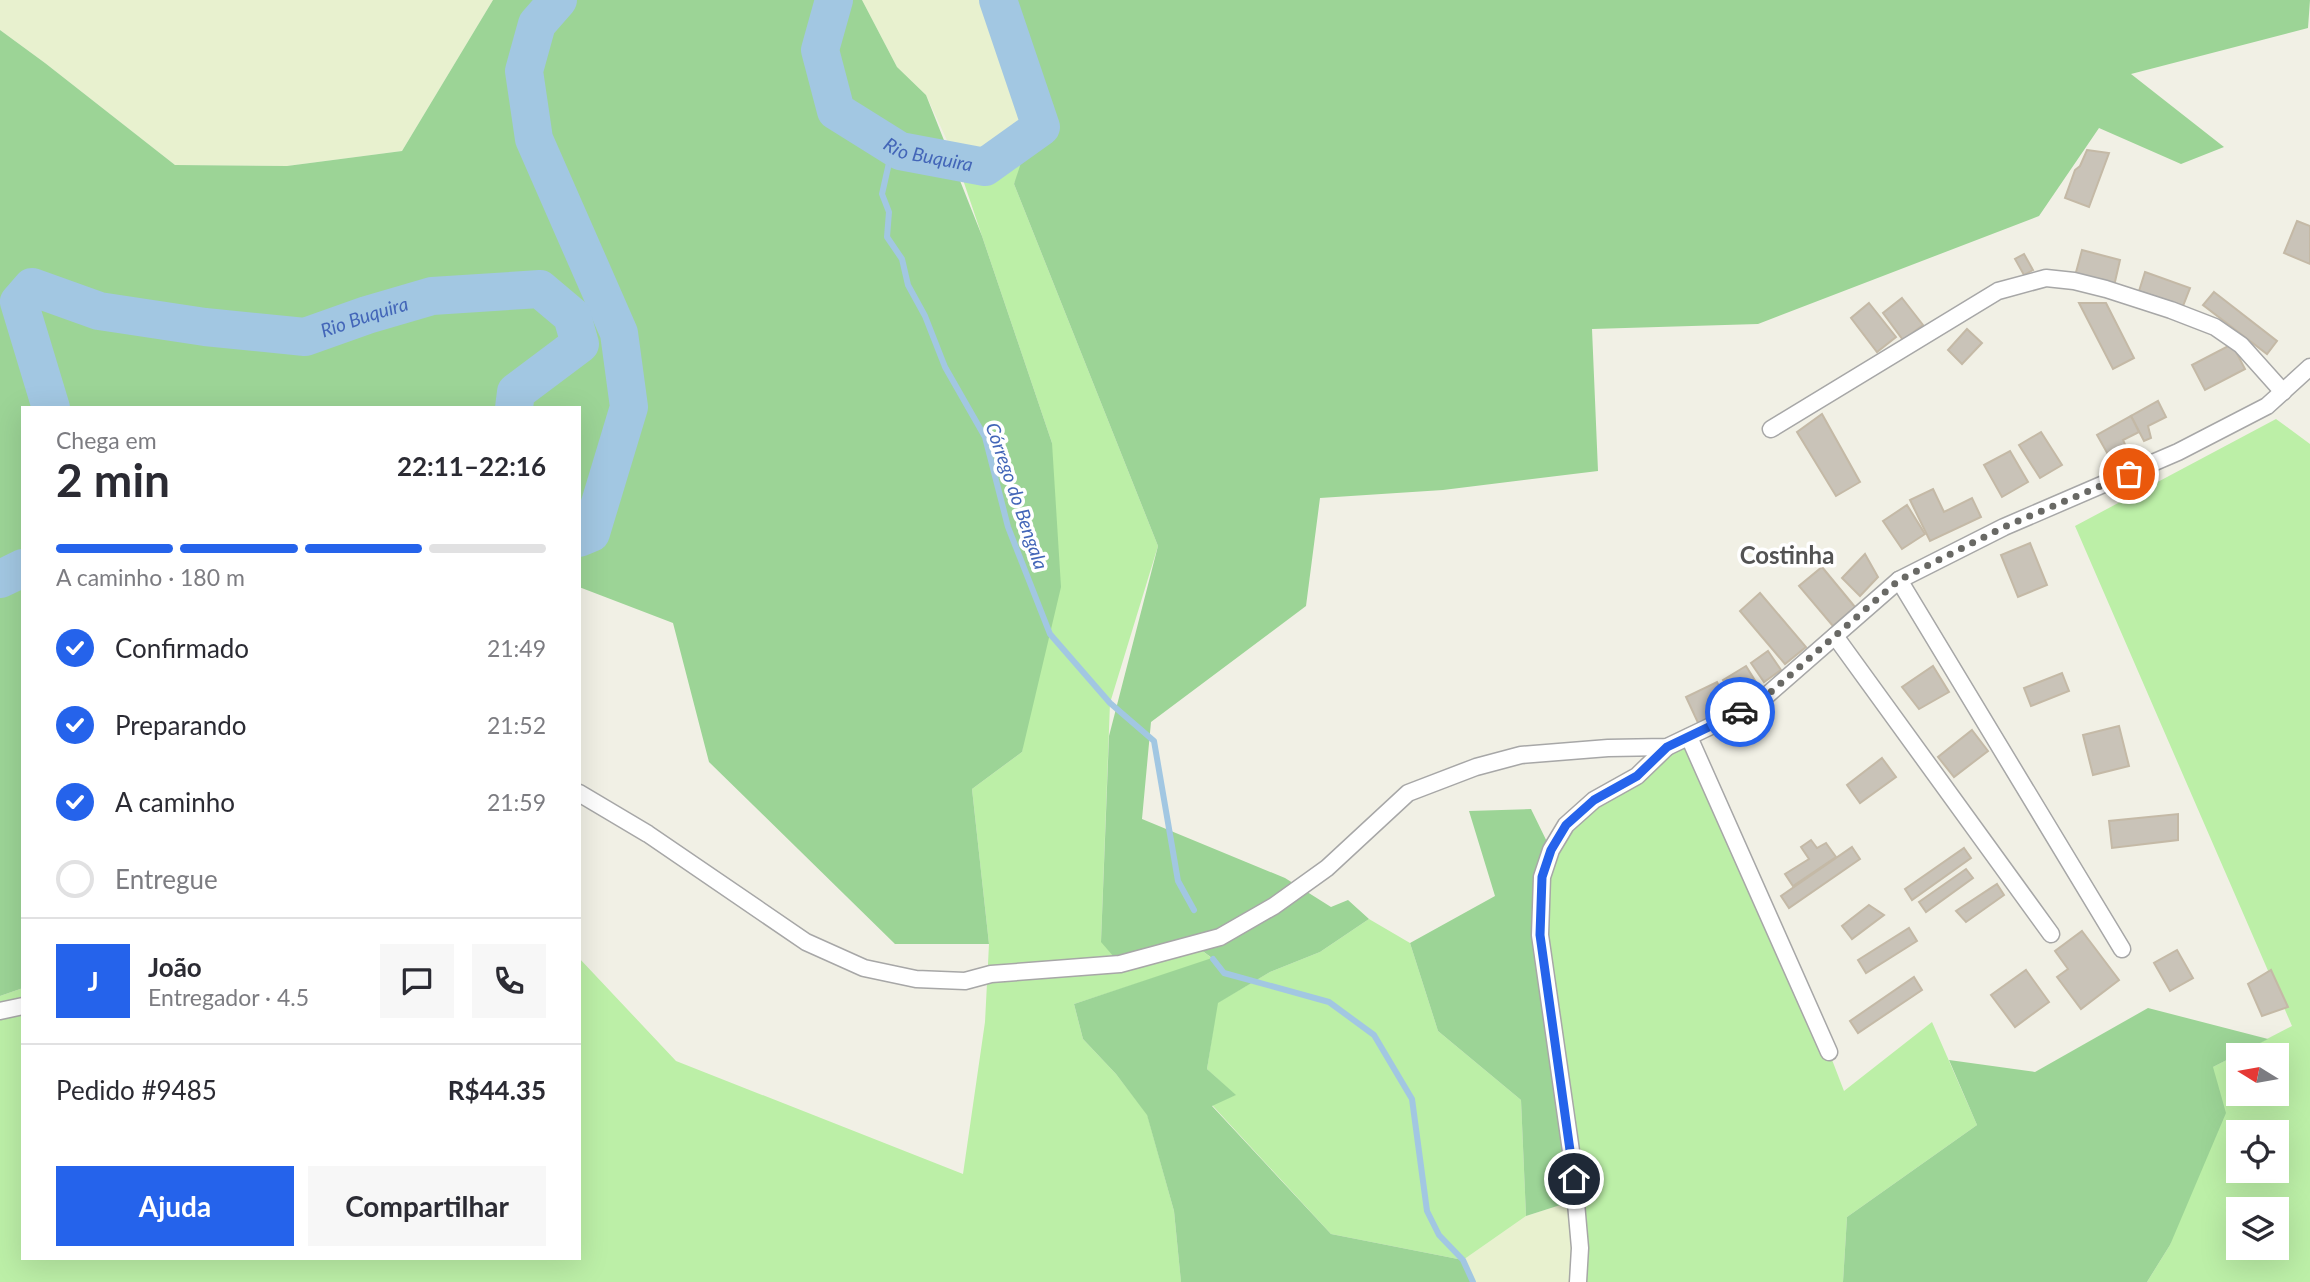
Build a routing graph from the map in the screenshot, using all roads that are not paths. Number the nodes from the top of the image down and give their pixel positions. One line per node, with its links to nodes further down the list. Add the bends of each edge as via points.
1 (2310, 367): 2 (street)
2 (2283, 392): 3 (street, via 2241,345 2215,327 2106,289 2046,278 1998,291); 4 (street, via 2267,406 2178,452 2004,527)
3 (1771, 429)
4 (1899, 580): 5 (street); 10 (street)
5 (1835, 636): 6 (street, via 1757,704); 9 (street)
6 (1689, 737): 7 (street); 13 (street)
7 (1667, 747): 8 (street, via 1521,755 1476,767 1408,793 1327,868 1220,937 1119,964 991,974 965,981 916,979 863,968 806,942 648,834); 14 (street, via 1637,776 1594,800 1566,825 1542,877 1540,935 1572,1158 1580,1248)
8 (581, 794)
9 (2051, 934)
10 (2122, 949)
11 (21, 1006): 12 (street)
12 (0, 1011)
13 (1829, 1052)
14 (1578, 1282)

